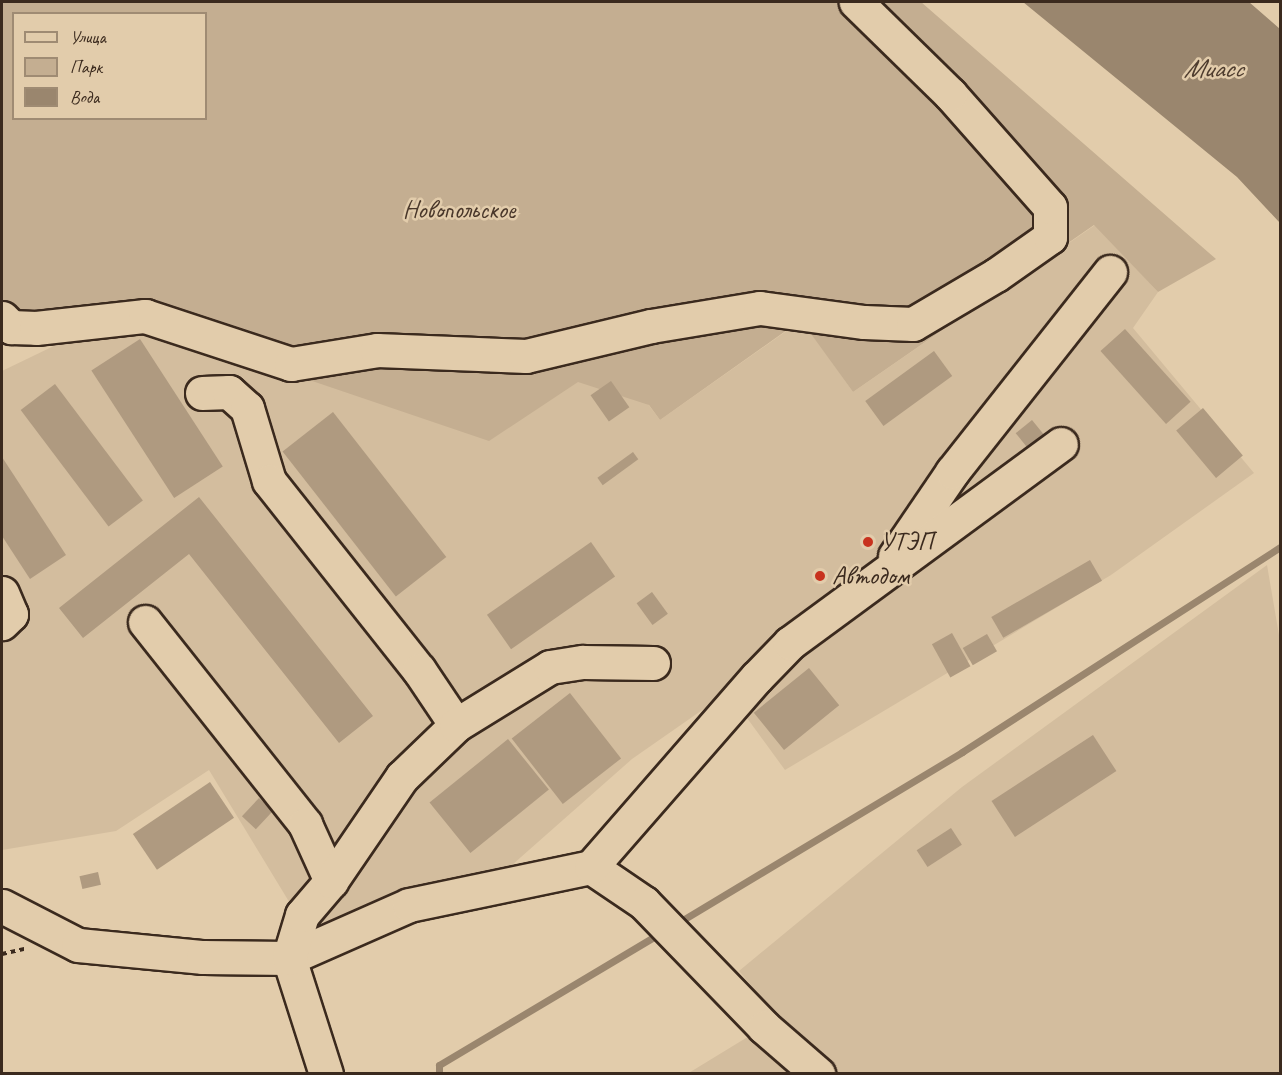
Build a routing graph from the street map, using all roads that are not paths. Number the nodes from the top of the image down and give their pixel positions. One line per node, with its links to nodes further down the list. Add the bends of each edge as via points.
1 (856, 2): 3 (lane, via 950,94 1050,207 1050,237 996,275 913,324 864,322 760,308 651,326 526,356 377,350 291,363 145,316 36,328 11,327)
2 (1110, 272): 6 (lane, via 952,472)
3 (2, 318)
4 (202, 393): 11 (lane, via 229,392 246,408 269,481 419,670)
5 (1062, 444): 6 (lane)
6 (882, 575): 12 (lane, via 782,651)
7 (2, 593): 9 (lane, via 11,614)
8 (145, 622): 13 (lane, via 305,824)
9 (2, 623)
10 (653, 663): 11 (lane, via 583,662 550,667)
11 (456, 726): 13 (lane, via 402,777)
12 (591, 867): 15 (lane, via 409,905); 17 (lane, via 644,903 764,1027)
13 (331, 881): 15 (lane, via 302,915)
14 (2, 906): 15 (lane, via 78,945 202,957)
15 (289, 958): 16 (lane)
16 (326, 1074)
17 (818, 1074)

